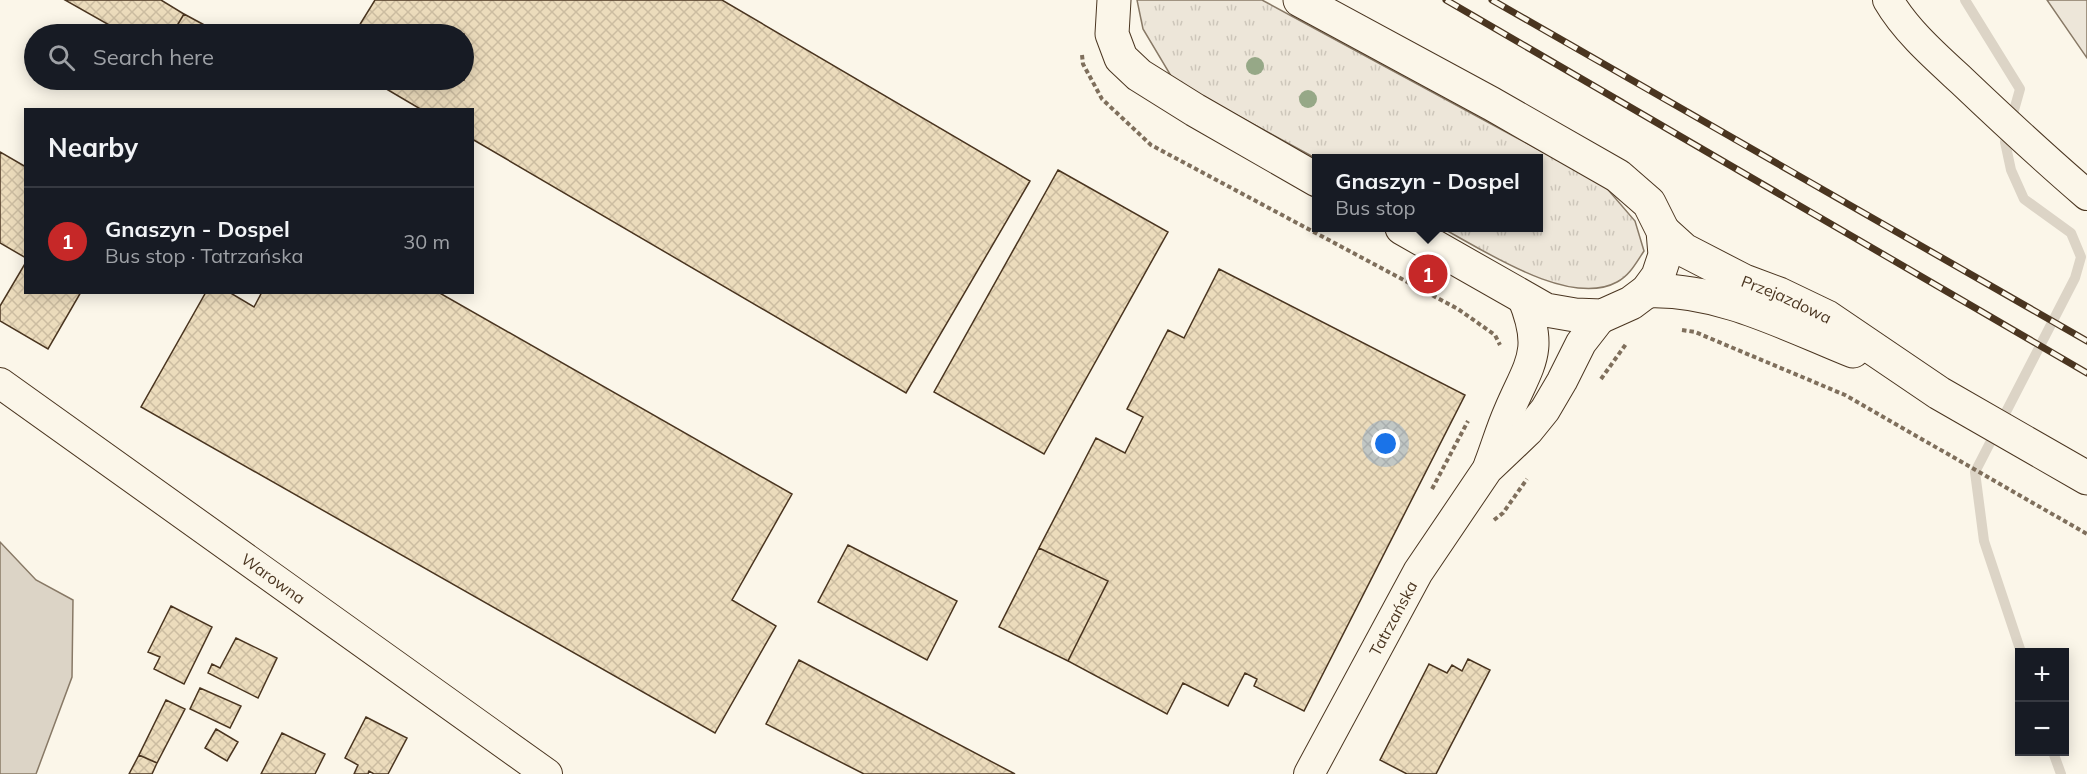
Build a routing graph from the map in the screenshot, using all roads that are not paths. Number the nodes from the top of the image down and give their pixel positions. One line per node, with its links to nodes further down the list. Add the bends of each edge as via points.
1 (1114, 0): 4 (main road, via 1112,33 1122,58 1138,75)
2 (1300, 0): 6 (main road, via 1618,176 1649,203)
3 (1888, 0): 5 (street, via 1939,60)
4 (1312, 177)
5 (2087, 195)
6 (1663, 231): 8 (main road, via 1665,255 1658,276); 11 (main road, Przejazdowa, via 1684,250 1744,281 1827,316)
7 (1409, 232): 9 (main road)
8 (1647, 291): 10 (main road); 11 (main road, Przejazdowa, via 1693,293 1754,311)
9 (1522, 296): 10 (main road, via 1546,310); 13 (street, Tatrzańska, via 1532,319 1535,343 1530,367)
10 (1602, 316): 13 (street, Tatrzańska, via 1581,343 1545,410)
11 (1909, 373): 14 (main road, Przejazdowa)
12 (0, 383): 15 (street, Warowna)
13 (1487, 470): 16 (street, Tatrzańska, via 1418,572)
14 (2087, 478)
15 (547, 774)
16 (1309, 774)

